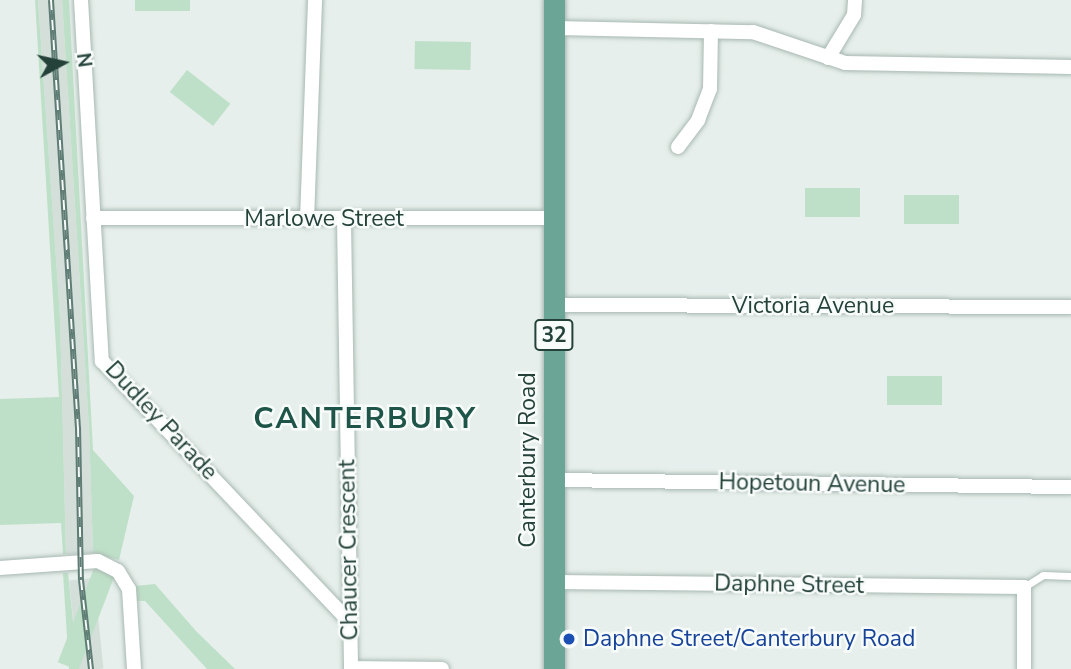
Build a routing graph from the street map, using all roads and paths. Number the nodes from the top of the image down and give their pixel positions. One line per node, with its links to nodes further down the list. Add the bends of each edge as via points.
1 (81, 0): 10 (street, Dudley Parade)
2 (315, 0): 12 (street)
3 (554, 0): 5 (main road, Canterbury Road / 32)
4 (855, 0): 7 (street, via 854,15)
5 (555, 29): 6 (street); 11 (main road, Canterbury Road / 32)
6 (711, 31): 7 (street, via 753,32); 9 (street, via 710,89 698,120)
7 (828, 58): 8 (street, via 845,63)
8 (1071, 67)
9 (678, 147)
10 (93, 218): 12 (street, Marlowe Street); 22 (street, Dudley Parade, via 102,361)
11 (555, 218): 13 (street, Marlowe Street); 14 (main road, Canterbury Road / 32)
12 (307, 220): 13 (street, Marlowe Street)
13 (344, 220): 22 (street, Chaucer Crescent)
14 (555, 305): 15 (street, Victoria Avenue); 16 (main road, Canterbury Road / 32)
15 (1071, 307)
16 (554, 480): 17 (street, Hopetoun Avenue); 20 (main road, Canterbury Road / 32)
17 (1071, 487)
18 (0, 568): 24 (street, via 98,561 118,571 129,589)
19 (1071, 576): 21 (lane, via 1043,575)
20 (554, 583): 21 (street, Daphne Street); 26 (main road, Canterbury Road / 32)
21 (1024, 587): 27 (street)
22 (350, 622): 23 (street, Chaucer Crescent)
23 (351, 668): 25 (street)
24 (134, 669)
25 (442, 669)
26 (554, 669)
27 (1024, 669)

